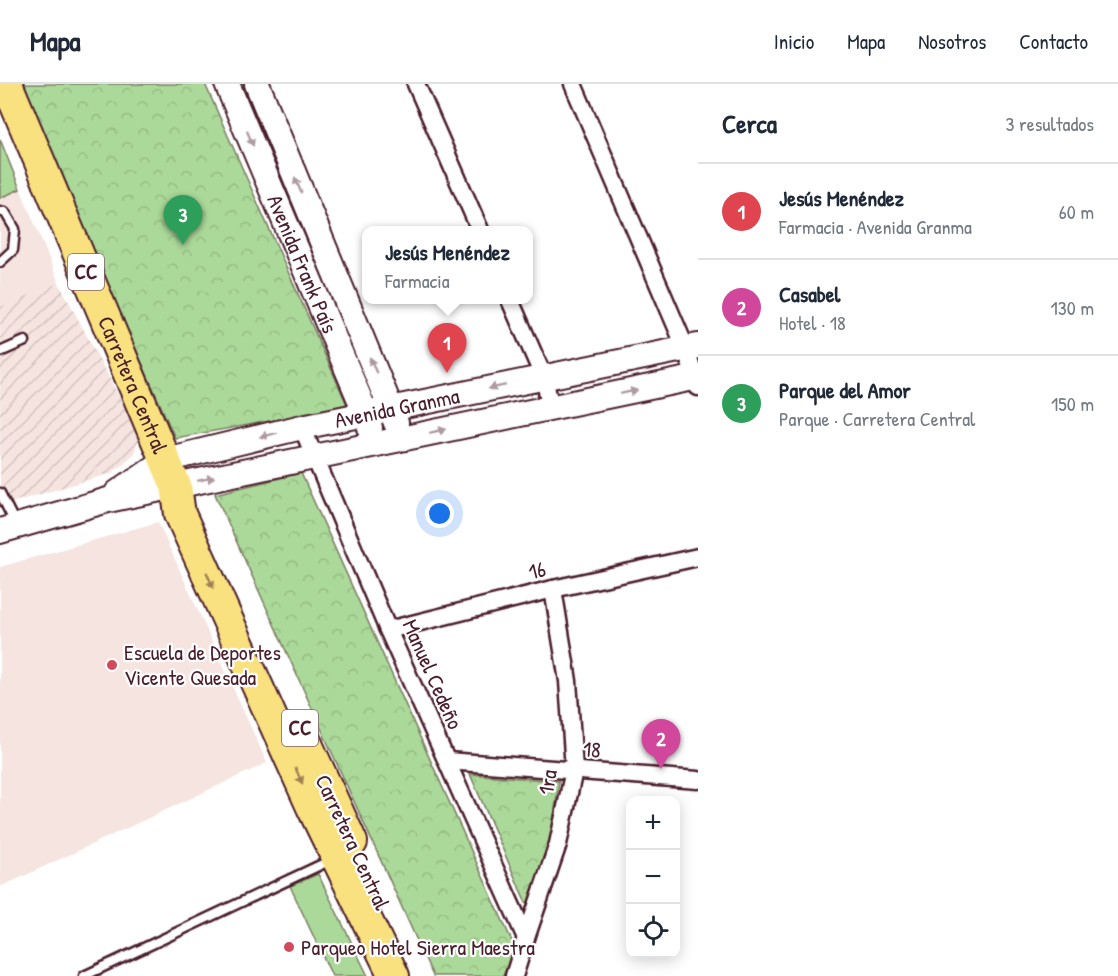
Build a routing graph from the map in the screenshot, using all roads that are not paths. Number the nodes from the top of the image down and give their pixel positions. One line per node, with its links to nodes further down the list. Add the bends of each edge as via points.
1 (7, 84): 22 (highway, Carretera Central / CC)
2 (227, 84): 17 (main road, Avenida Frank País, one-way to 17)
3 (257, 84): 16 (main road, Avenida Frank País, one-way to 3)
4 (416, 84): 7 (street)
5 (573, 84): 11 (street)
6 (0, 211): 8 (lane, via 5,212 15,229 13,250)
7 (478, 226)
8 (0, 262)
9 (512, 304): 13 (street)
10 (25, 340): 12 (lane)
11 (692, 347): 13 (main road, Avenida Granma); 14 (street)
12 (0, 352)
13 (544, 378): 15 (street); 16 (main road, Avenida Granma, one-way to 16)
14 (697, 381): 15 (main road, Avenida Granma, one-way to 14)
15 (551, 408): 19 (main road, Avenida Granma, one-way to 15)
16 (391, 409): 17 (main road, Avenida Granma); 19 (main road, Avenida Frank País)
17 (366, 414): 18 (main road, Avenida Granma); 20 (main road, Avenida Frank País)
18 (302, 427): 21 (street, Manuel Cedeño); 22 (main road, Avenida Granma, one-way to 22)
19 (401, 439): 20 (main road, Avenida Granma)
20 (375, 445): 21 (main road, Avenida Granma)
21 (315, 457): 22 (main road, Avenida Granma, one-way to 21); 27 (street, Manuel Cedeño)
22 (170, 473): 24 (main road, Avenida Granma, via 108,500); 31 (highway, Carretera Central / CC, one-way to 31, via 180,514); 35 (highway, Carretera Central / CC, via 199,510)
23 (0, 493): 24 (lane)
24 (8, 529)
25 (698, 557): 26 (street, 16)
26 (553, 589): 27 (street, 16); 29 (street, 1ra, via 568,681)
27 (388, 630): 28 (street, Manuel Cedeño)
28 (447, 761): 29 (street, 18); 32 (street, Manuel Cedeño)
29 (573, 770): 30 (street, 18); 32 (street, 1ra, via 558,844)
30 (698, 780)
31 (337, 857): 33 (lane); 34 (highway, Carretera Central / CC)
32 (526, 938): 36 (street, 1ra)
33 (84, 976)
34 (394, 976)
35 (417, 976)
36 (514, 976)

